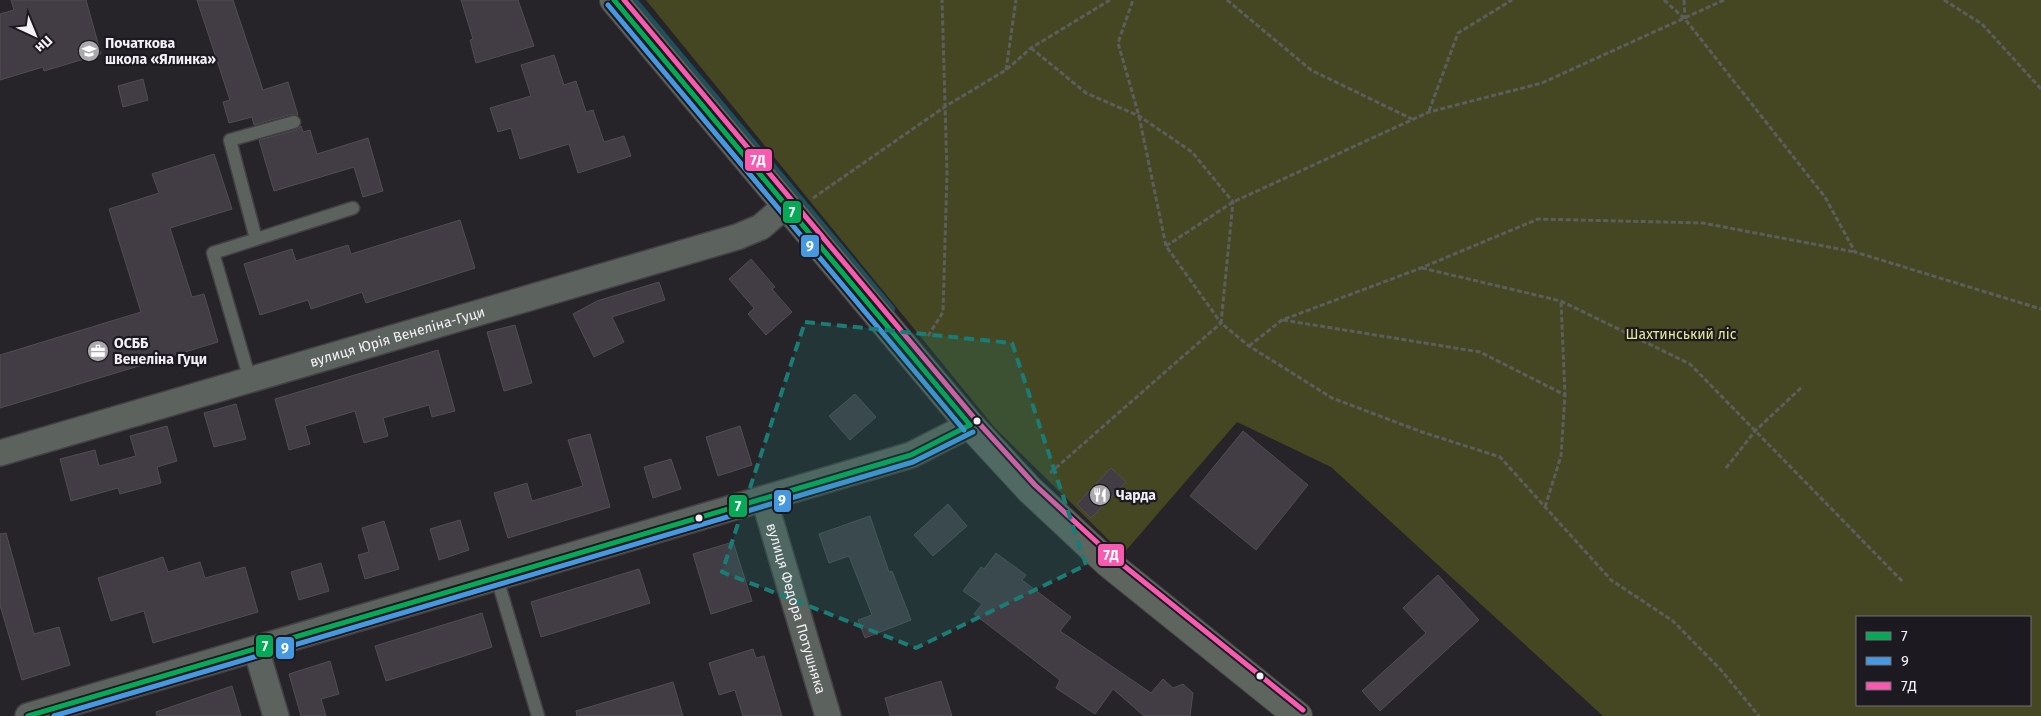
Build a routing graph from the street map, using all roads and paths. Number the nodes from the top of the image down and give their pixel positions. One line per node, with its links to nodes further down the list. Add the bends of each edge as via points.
1 (614, 0): 23 (street)
2 (942, 0): 16 (path)
3 (1016, 0): 14 (path)
4 (1110, 0): 13 (path)
5 (1133, 0): 18 (path, via 1118,43)
6 (1227, 0): 19 (path, via 1311,70)
7 (1512, 0): 17 (path, via 1458,33)
8 (1664, 0): 12 (path)
9 (1684, 0): 12 (path)
10 (1724, 0): 12 (path)
11 (1944, 0): 15 (path, via 1982,24)
12 (1685, 18): 17 (path, via 1542,83); 27 (path, via 1825,198)
13 (1031, 48): 14 (path); 18 (path, via 1086,93)
14 (1006, 70): 16 (path)
15 (2041, 89)
16 (946, 106): 21 (path); 34 (path, via 943,312)
17 (1428, 112): 19 (path)
18 (1139, 116): 22 (path, via 1192,152); 26 (path)
19 (1413, 119): 22 (path)
20 (294, 122): 25 (lane, via 230,140)
21 (812, 199)
22 (1233, 202): 26 (path); 32 (path)
23 (785, 206): 34 (street); 35 (street, вулиця Юрія Венеліна-Гуци, via 761,227 738,237)
24 (353, 208): 25 (lane)
25 (256, 239): 35 (lane, via 213,253)
26 (1166, 246): 32 (path)
27 (1856, 252): 28 (path, via 1703,223 1538,219); 30 (path)
28 (1421, 268): 29 (path); 31 (path)
29 (1561, 301): 37 (path); 39 (path, via 1690,364)
30 (2041, 309)
31 (1282, 320): 33 (path); 37 (path, via 1480,352)
32 (1221, 323): 33 (path); 42 (path)
33 (1249, 346): 44 (path, via 1332,398 1500,457)
34 (914, 357): 38 (street)
35 (250, 380): 40 (street, вулиця Юрія Венеліна-Гуци)
36 (1803, 386): 39 (path)
37 (1565, 394): 44 (path, via 1561,456)
38 (970, 425): 42 (street); 43 (street, via 912,455)
39 (1755, 431): 41 (path); 46 (path)
40 (0, 453)
41 (1726, 468)
42 (1030, 490): 52 (street, via 1108,563)
43 (764, 499): 45 (street); 51 (street, вулиця Федора Потушняка)
44 (1545, 507): 53 (path, via 1611,580 1672,621 1721,670)
45 (497, 578): 47 (street); 50 (lane)
46 (1903, 582)
47 (256, 649): 48 (street); 49 (street)
48 (28, 716)
49 (276, 716)
50 (538, 716)
51 (828, 716)
52 (1298, 716)
53 (1759, 716)

